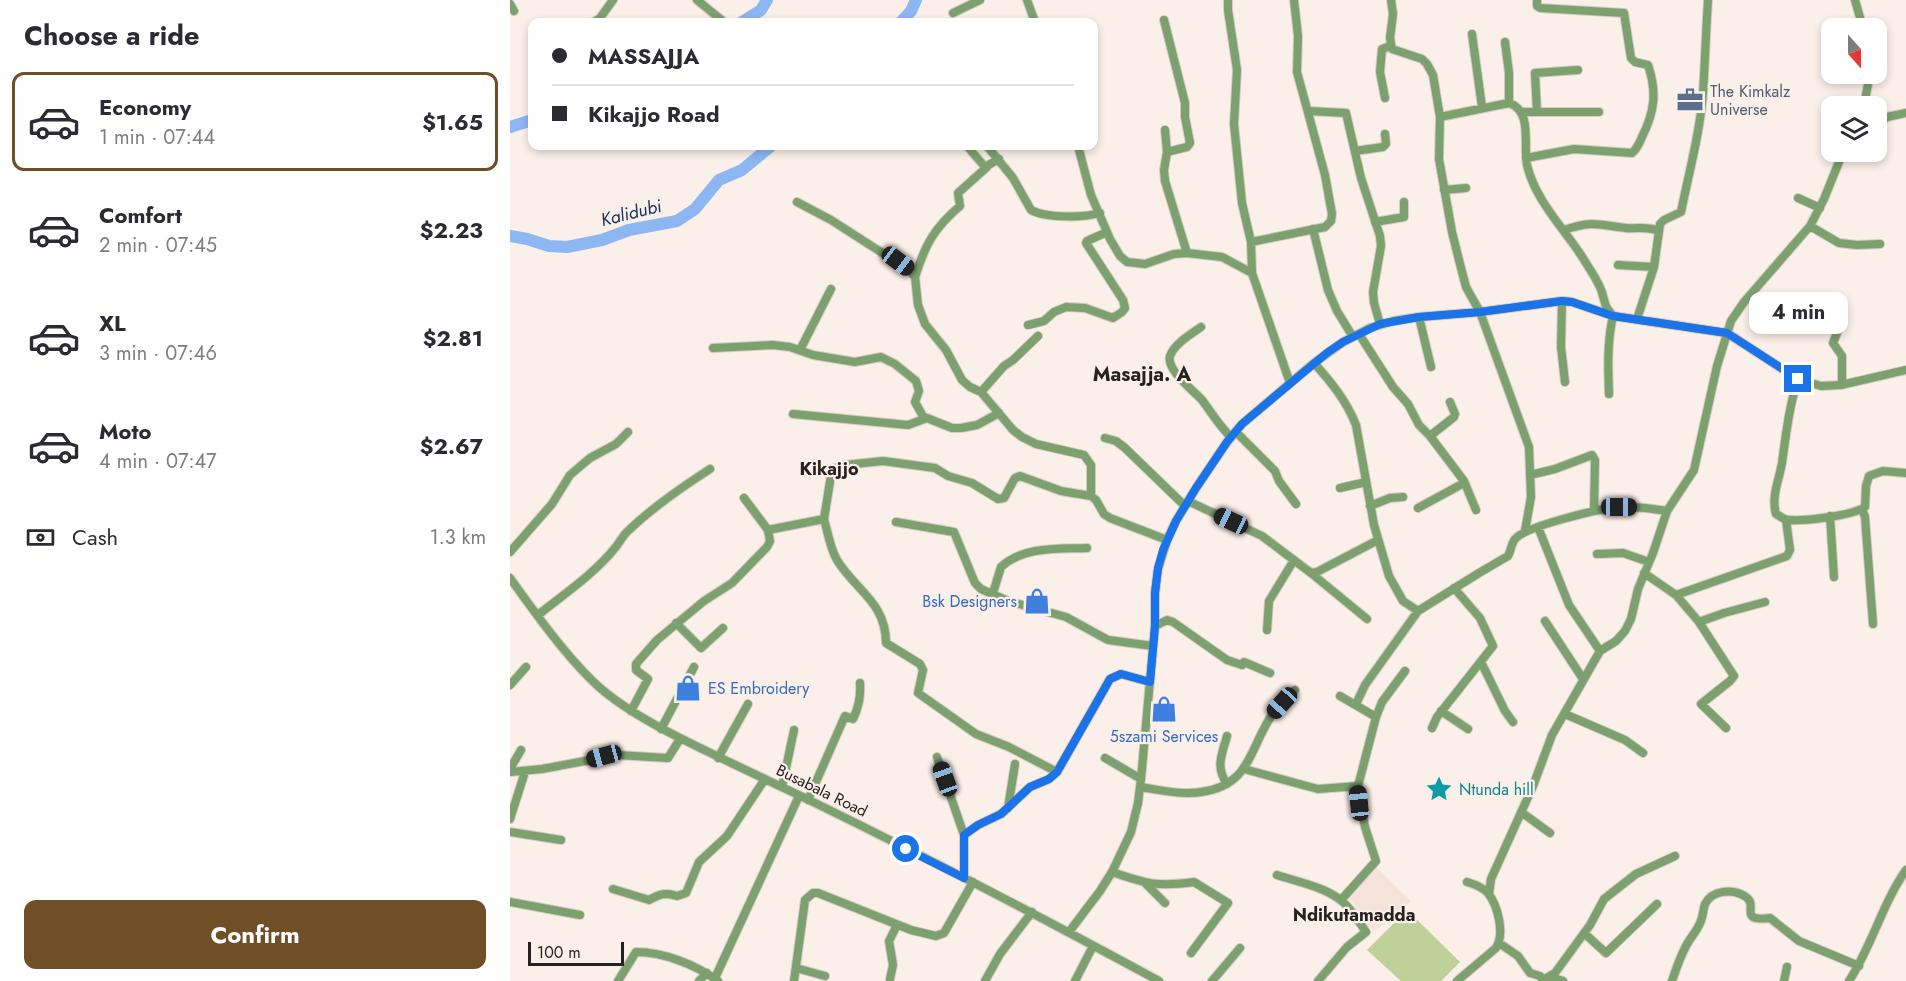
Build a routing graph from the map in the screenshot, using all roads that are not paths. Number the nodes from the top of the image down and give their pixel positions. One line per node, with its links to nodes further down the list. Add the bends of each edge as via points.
1 (614, 0): 12 (street)
2 (697, 0): 13 (street)
3 (980, 0): 11 (street)
4 (1027, 0): 14 (street)
5 (1228, 0): 55 (street, via 1238,70 1234,124 1242,203)
6 (1294, 0): 24 (street, via 1298,72)
7 (1391, 0): 19 (street)
8 (1537, 0): 38 (street, via 1540,8 1624,13 1631,58 1648,65 1652,78 1653,113 1632,153 1574,149)
9 (1708, 0): 53 (street, via 1703,94 1691,169 1681,212 1664,220)
10 (1855, 0): 15 (street)
11 (953, 13)
12 (600, 18)
13 (719, 18)
14 (1034, 18)
15 (1860, 18)
16 (1164, 20): 37 (street, via 1185,103 1190,144)
17 (1472, 34): 23 (street)
18 (1505, 42): 22 (street)
19 (1390, 46): 21 (street, via 1382,49); 29 (street, via 1427,64 1433,75)
20 (1578, 70): 26 (street, via 1535,73)
21 (1384, 98)
22 (1509, 103): 23 (street); 25 (street)
23 (1482, 107): 29 (street)
24 (1309, 111): 36 (street, via 1346,113); 51 (street, via 1332,214 1329,224)
25 (1522, 112): 26 (street); 38 (street)
26 (1537, 112): 27 (street)
27 (1599, 112)
28 (1906, 113): 30 (street)
29 (1440, 117): 43 (street, via 1438,159)
30 (1887, 117)
31 (1166, 130): 37 (street)
32 (1385, 134): 36 (street, via 1383,147)
33 (970, 150): 41 (street)
34 (991, 150): 39 (street)
35 (1079, 150): 48 (street)
36 (1354, 151): 49 (street)
37 (1167, 152): 57 (street, via 1167,190)
38 (1526, 158): 52 (street, via 1537,192)
39 (999, 159): 41 (street); 48 (street, via 1026,204 1036,213)
40 (1840, 162): 47 (street)
41 (987, 167): 61 (street, via 958,193 960,206 924,249)
42 (1466, 188): 43 (street)
43 (1444, 190): 64 (street, via 1466,287)
44 (1798, 198): 47 (street)
45 (797, 202): 61 (street, via 898,261)
46 (1404, 202): 49 (street, via 1404,217)
47 (1820, 208): 50 (street)
48 (1100, 213): 54 (street)
49 (1376, 222): 69 (street, via 1381,246 1374,303)
50 (1810, 226): 56 (street, via 1839,243); 72 (street, via 1744,302)
51 (1313, 229): 55 (street); 73 (street, via 1328,290 1337,311)
52 (1564, 230): 53 (street, via 1586,223); 65 (street, via 1586,262 1604,305)
53 (1659, 231): 59 (street)
54 (1107, 232): 57 (street, via 1120,256 1128,262 1145,264); 70 (street, via 1086,243 1123,300 1122,312 1113,318 1085,308 1066,307 1044,321)
55 (1251, 242): 60 (street)
56 (1880, 244)
57 (1187, 253): 60 (street, via 1222,256)
58 (1618, 265): 59 (street)
59 (1654, 267): 68 (street)
60 (1252, 273): 82 (street)
61 (915, 277): 84 (street, via 925,324 946,350 962,380)
62 (831, 289): 76 (street)
63 (1562, 301): 64 (street); 65 (street); 81 (street)
64 (1480, 312): 66 (street); 96 (street, via 1529,447)
65 (1613, 316): 68 (street); 85 (street, via 1608,339)
66 (1419, 317): 69 (street); 78 (street)
67 (1843, 318): 83 (street, via 1833,343 1842,356)
68 (1637, 319): 72 (street)
69 (1380, 324): 73 (street)
70 (1028, 325)
71 (1201, 327): 91 (street, via 1170,355 1170,364 1216,422)
72 (1727, 333): 80 (street); 110 (street, via 1694,470)
73 (1356, 335): 77 (street); 92 (street)
74 (1038, 336): 84 (street)
75 (713, 348): 76 (street, via 763,345)
76 (800, 350): 89 (street, via 855,362 881,357 895,364 916,381 919,391 915,402)
77 (1314, 363): 82 (street); 97 (street, via 1350,411)
78 (1431, 367)
79 (1906, 369): 83 (street)
80 (1798, 379): 83 (street, via 1821,386); 113 (street, via 1790,403 1773,505 1776,514)
81 (1564, 382)
82 (1290, 383): 91 (street)
83 (1842, 384)
84 (981, 392): 87 (street)
85 (1609, 394)
86 (1450, 402): 92 (street, via 1454,417)
87 (999, 413): 89 (street, via 977,425 961,428); 100 (street, via 1029,441 1084,455 1091,465)
88 (793, 414): 89 (street, via 908,425)
89 (924, 418)
90 (628, 432): 121 (street, via 570,475 552,504)
91 (1234, 434): 103 (street); 104 (street, via 1275,471)
92 (1430, 436): 98 (street)
93 (1105, 438): 103 (street, via 1125,448)
94 (710, 469): 134 (street, via 631,528 588,574)
95 (1906, 473): 107 (street, via 1883,471 1869,476)
96 (1530, 475): 109 (street, via 1592,455); 117 (street)
97 (1366, 482): 99 (street); 105 (street)
98 (1464, 483): 106 (street); 108 (street)
99 (1340, 488)
100 (1091, 496): 112 (street, via 1061,491 1017,476 1001,500 935,468 883,460 832,469); 118 (street, via 1110,518)
101 (1404, 497): 105 (street)
102 (744, 498): 116 (street)
103 (1187, 504): 118 (street); 123 (street, via 1262,536)
104 (1296, 504)
105 (1370, 506): 119 (street)
106 (1418, 508)
107 (1862, 509): 111 (street); 139 (street)
108 (1476, 510)
109 (1594, 511): 110 (street, via 1619,507); 115 (street)
110 (1667, 511): 124 (street)
111 (1830, 516): 113 (street); 127 (street)
112 (824, 519): 116 (street); 179 (street, via 837,560 871,598 886,643 920,664 923,670 918,693 976,734)
113 (1786, 520): 131 (street, via 1788,556)
114 (896, 522): 130 (street, via 954,532 976,585)
115 (1538, 527): 117 (street); 144 (street, via 1569,605)
116 (768, 530): 138 (street, via 767,547 732,583)
117 (1525, 531): 129 (street, via 1513,543 1508,556)
118 (1167, 540): 140 (street, via 1158,568)
119 (1378, 540): 125 (street); 133 (street, via 1398,595)
120 (1087, 548): 130 (street, via 1043,549 1017,557 1001,567)
121 (510, 552)
122 (1597, 554): 124 (street, via 1623,553)
123 (1294, 560): 125 (street); 142 (street, via 1269,601)
124 (1649, 562): 126 (street)
125 (1311, 573): 135 (street)
126 (1644, 573): 131 (street); 144 (street, via 1632,619 1616,641)
127 (1834, 577)
128 (510, 578): 134 (street, Busabala Road)
129 (1454, 588): 133 (street); 145 (street, via 1480,618 1493,646)
130 (993, 593): 143 (street, via 1066,617 1108,640)
131 (1676, 596): 137 (street)
132 (1765, 603): 137 (street)
133 (1418, 611): 157 (street, via 1365,685)
134 (538, 615): 158 (street, Busabala Road, via 581,669)
135 (1367, 619)
136 (1545, 621): 150 (street)
137 (1699, 622): 164 (street, via 1734,675 1701,704)
138 (676, 623): 141 (street, via 701,648); 158 (street, via 636,664 636,670 648,679)
139 (1873, 624)
140 (1155, 626): 143 (street); 149 (street, via 1167,620 1173,622 1227,660 1242,665 1244,662)
141 (723, 628)
142 (1267, 630)
143 (1154, 646): 151 (street)
144 (1600, 651): 150 (street)
145 (1481, 662): 159 (street); 162 (street)
146 (526, 667): 153 (street)
147 (694, 668): 165 (street)
148 (1405, 671): 161 (street)
149 (1270, 673)
150 (1583, 679): 160 (street)
151 (1150, 682): 179 (street, via 1121,674 1110,679); 181 (street)
152 (860, 683): 186 (street, via 858,710 853,719 845,716)
153 (510, 685)
154 (1294, 690): 176 (street, via 1270,717)
155 (1340, 696): 157 (street)
156 (748, 704): 173 (street)
157 (1356, 704): 161 (street)
158 (632, 711): 165 (street, Busabala Road)
159 (1442, 711): 163 (street); 166 (street)
160 (1565, 714): 171 (street, via 1624,740); 188 (street, via 1552,735)
161 (1376, 717): 183 (street)
162 (1513, 722)
163 (1432, 728)
164 (1726, 728)
165 (661, 729): 169 (street, Busabala Road)
166 (1468, 729)
167 (794, 730): 184 (street)
168 (1227, 736): 182 (street, via 1219,767)
169 (680, 739): 173 (street, Busabala Road); 178 (street, via 668,758 604,756)
170 (521, 750): 177 (street)
171 (1643, 753)
172 (937, 757): 192 (street)
173 (718, 758): 180 (street, Busabala Road)
174 (1105, 758): 181 (street)
175 (1015, 764): 187 (street)
176 (1244, 769): 182 (street); 183 (street, via 1318,789)
177 (510, 771): 178 (street)
178 (525, 772): 189 (street)
179 (1057, 772): 187 (street, via 1030,787)
180 (765, 779): 184 (street, Busabala Road); 202 (street, via 727,836 699,862 686,893 662,893 649,900)
181 (1141, 783): 182 (street, via 1188,793); 196 (street, via 1131,832)
182 (1227, 784)
183 (1358, 786): 204 (street, via 1376,861)
184 (782, 788): 185 (street, Busabala Road)
185 (799, 795): 186 (street, Busabala Road); 221 (street)
186 (808, 800): 198 (street, Busabala Road)
187 (1008, 808): 192 (street)
188 (1521, 812): 191 (street); 203 (street, via 1491,879)
189 (510, 819)
190 (510, 832): 193 (street)
191 (1550, 833)
192 (964, 835): 198 (street)
193 (561, 840)
194 (1675, 856): 212 (street, via 1636,874 1604,899)
195 (1906, 870): 217 (street)
196 (1112, 872): 201 (street); 211 (street)
197 (1277, 875): 204 (street)
198 (964, 878): 199 (street, Busabala Road)
199 (973, 882): 208 (street, Busabala Road); 210 (street, via 944,933 936,936)
200 (1467, 882): 203 (street)
201 (1146, 884): 206 (street); 216 (street, via 1194,882 1228,903)
202 (613, 889)
203 (1489, 894): 213 (street, via 1500,924)
204 (1341, 900): 231 (street, via 1365,932)
205 (510, 903): 209 (street)
206 (1165, 903)
207 (1657, 904): 212 (street, via 1606,953)
208 (1032, 912): 211 (street, Busabala Road); 227 (street)
209 (580, 915)
210 (897, 925): 219 (street, via 813,893 805,900); 222 (street, via 889,941 893,965)
211 (1069, 932): 214 (street, Busabala Road)
212 (1584, 933): 223 (street, via 1555,973)
213 (1499, 943): 223 (street, via 1518,956 1530,973); 232 (street)
214 (1093, 946): 228 (street); 229 (street, Busabala Road)
215 (1240, 948): 230 (street)
216 (1191, 953)
217 (1859, 966): 234 (street, via 1799,941 1770,918 1757,920 1751,916 1748,898 1722,891 1706,903); 236 (street)
218 (1787, 967): 235 (street)
219 (796, 968): 220 (street); 226 (street)
220 (825, 976)
221 (713, 978): 224 (street, via 662,955 636,952); 225 (street)
222 (890, 979)
223 (1543, 980): 233 (street)
224 (618, 981)
225 (699, 981)
226 (794, 981)
227 (985, 981)
228 (1075, 981)
229 (1159, 981)
230 (1212, 981)
231 (1318, 981)
232 (1457, 981)
233 (1563, 981)
234 (1672, 981)
235 (1784, 981)
236 (1849, 981)

